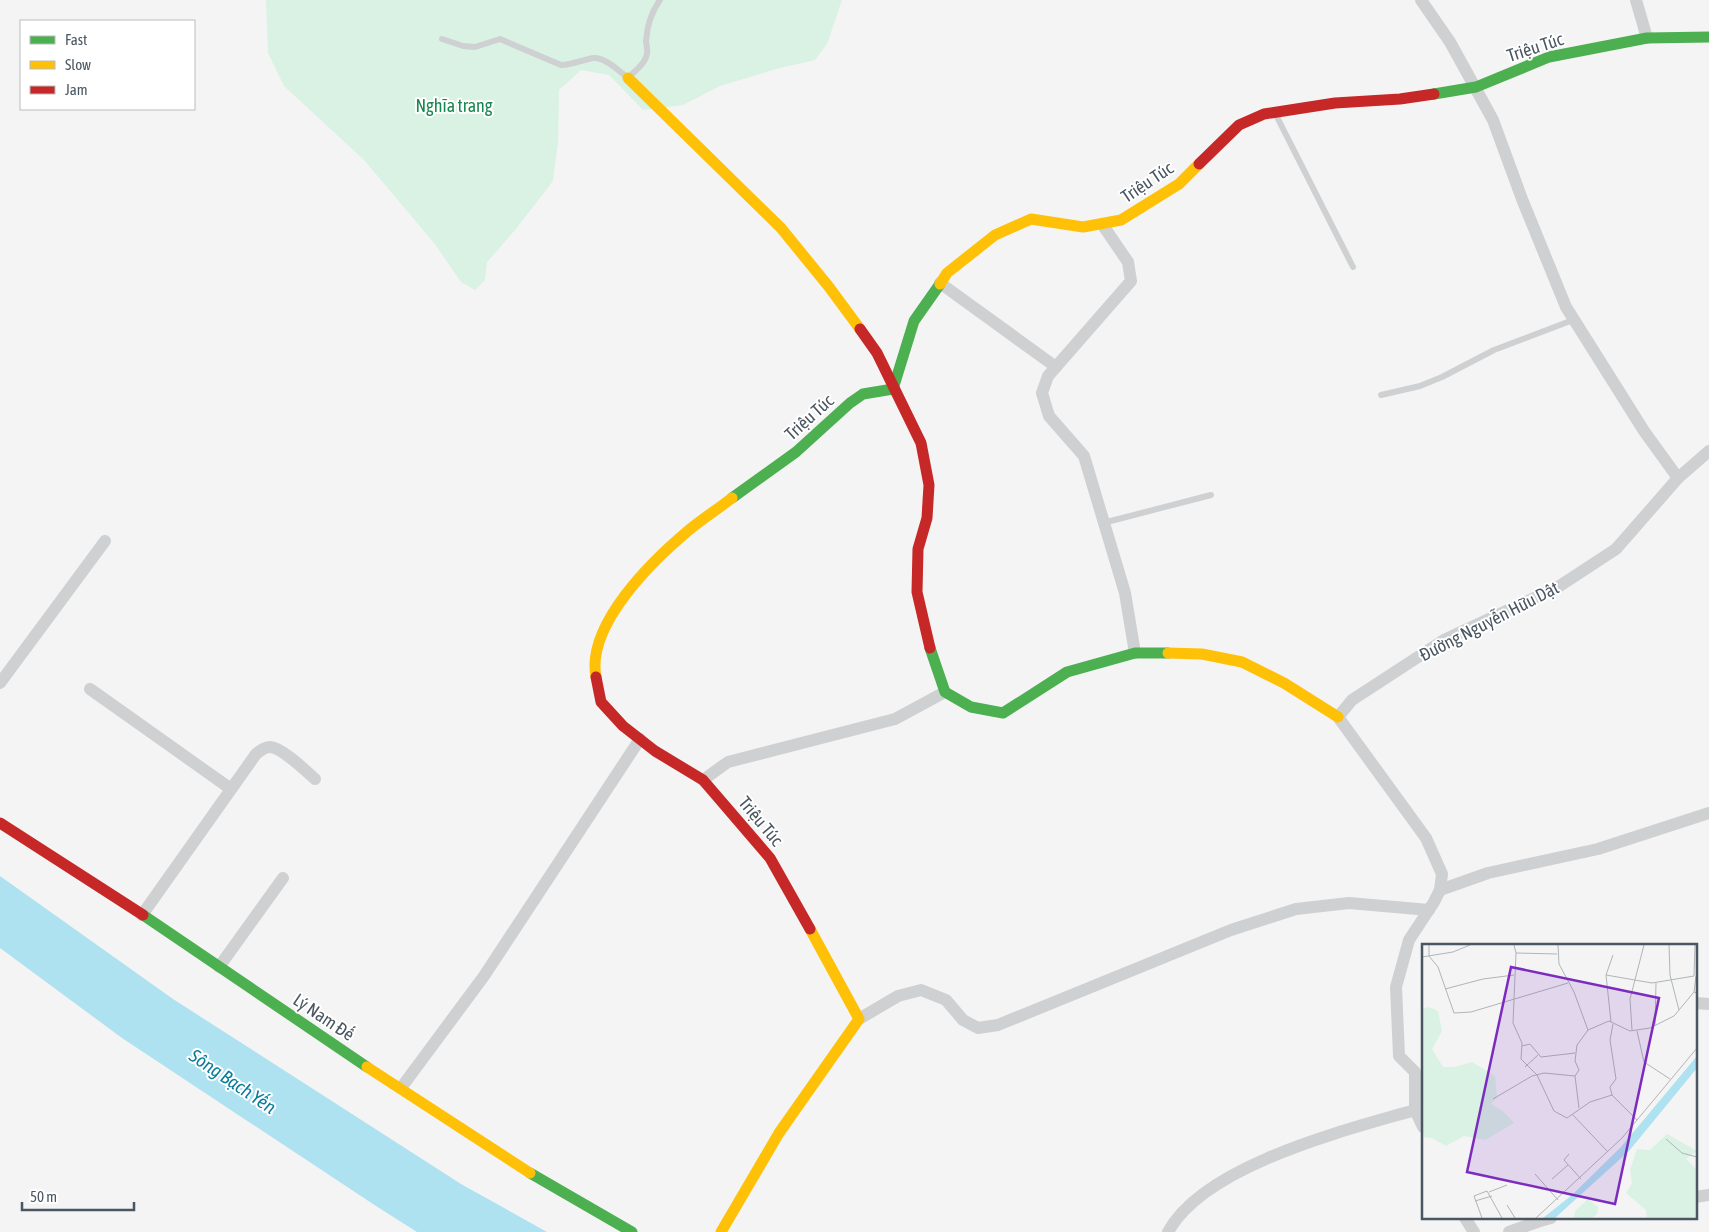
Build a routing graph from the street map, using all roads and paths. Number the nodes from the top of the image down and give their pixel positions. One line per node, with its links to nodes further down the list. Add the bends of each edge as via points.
1 (660, 0): 7 (lane, via 648,30 648,53)
2 (1421, 0): 8 (street)
3 (1636, 0): 5 (street)
4 (1709, 37): 5 (street, Triệu Túc)
5 (1647, 38): 8 (street, Triệu Túc, via 1549,57)
6 (442, 39): 7 (lane, via 475,47 500,39 561,64 570,65 595,58)
7 (628, 78): 15 (street, via 781,228 877,353)
8 (1476, 87): 9 (street, Triệu Túc, via 1400,99 1335,103); 13 (street, via 1493,120)
9 (1274, 112): 10 (street, Triệu Túc, via 1239,125 1179,184 1121,220); 11 (lane)
10 (1102, 224): 12 (street, Triệu Túc, via 1082,228 1031,219 995,235 947,273); 14 (street, via 1128,262 1131,282)
11 (1353, 267)
12 (940, 283): 14 (street); 15 (street, Triệu Túc, via 914,321)
13 (1573, 320): 16 (lane, via 1494,350 1420,386); 18 (street)
14 (1056, 367): 20 (street, via 1048,376 1042,393 1049,416 1084,456)
15 (894, 389): 25 (street, via 921,443 929,485 927,518 918,549 917,592 927,638); 27 (street, Triệu Túc, via 863,394 850,403 796,452 689,530 631,586 601,637 594,666 601,702)
16 (1381, 395)
17 (1709, 451): 18 (street, Đường Nguyễn Hữu Dật)
18 (1678, 478): 26 (street, Đường Nguyễn Hữu Dật, via 1616,549 1558,587 1444,640 1352,700)
19 (1211, 495): 20 (lane)
20 (1103, 523): 22 (street, via 1125,593)
21 (105, 541): 23 (street)
22 (1135, 652): 25 (street, via 1068,672 1003,713 972,706); 26 (street, via 1202,654 1242,662 1284,683)
23 (0, 683)
24 (90, 689): 30 (street)
25 (945, 692): 29 (street, via 895,719 728,762)
26 (1338, 717): 34 (street, via 1426,838 1442,874)
27 (640, 739): 29 (street, Triệu Túc); 42 (street, via 484,976)
28 (315, 779): 30 (street, via 272,746 256,754)
29 (704, 780): 40 (street, Triệu Túc, via 770,858)
30 (231, 789): 36 (street)
31 (1709, 813): 34 (street, via 1598,849 1488,873)
32 (0, 823): 36 (street, Lý Nam Đế)
33 (283, 878): 37 (street)
34 (1440, 890): 35 (street)
35 (1429, 910): 40 (street, via 1349,903 1296,910 1231,930 998,1025 978,1028 963,1020 946,1000 920,990 898,996); 41 (street, via 1409,940 1396,987 1399,1056)
36 (142, 915): 37 (street, Lý Nam Đế)
37 (219, 967): 42 (street, Lý Nam Đế)
38 (1696, 1003): 39 (street)
39 (1709, 1004)
40 (859, 1019): 50 (street, via 779,1133)
41 (1419, 1071): 43 (street)
42 (401, 1088): 49 (street, Lý Nam Đế, via 532,1175)
43 (1415, 1110): 44 (street); 51 (street, via 1330,1135 1238,1172 1192,1203)
44 (1422, 1125)
45 (1709, 1195): 46 (street)
46 (1696, 1197)
47 (1465, 1220): 52 (street)
48 (1544, 1220): 53 (street)
49 (632, 1232)
50 (721, 1232)
51 (1168, 1232)
52 (1474, 1232)
53 (1509, 1232)

